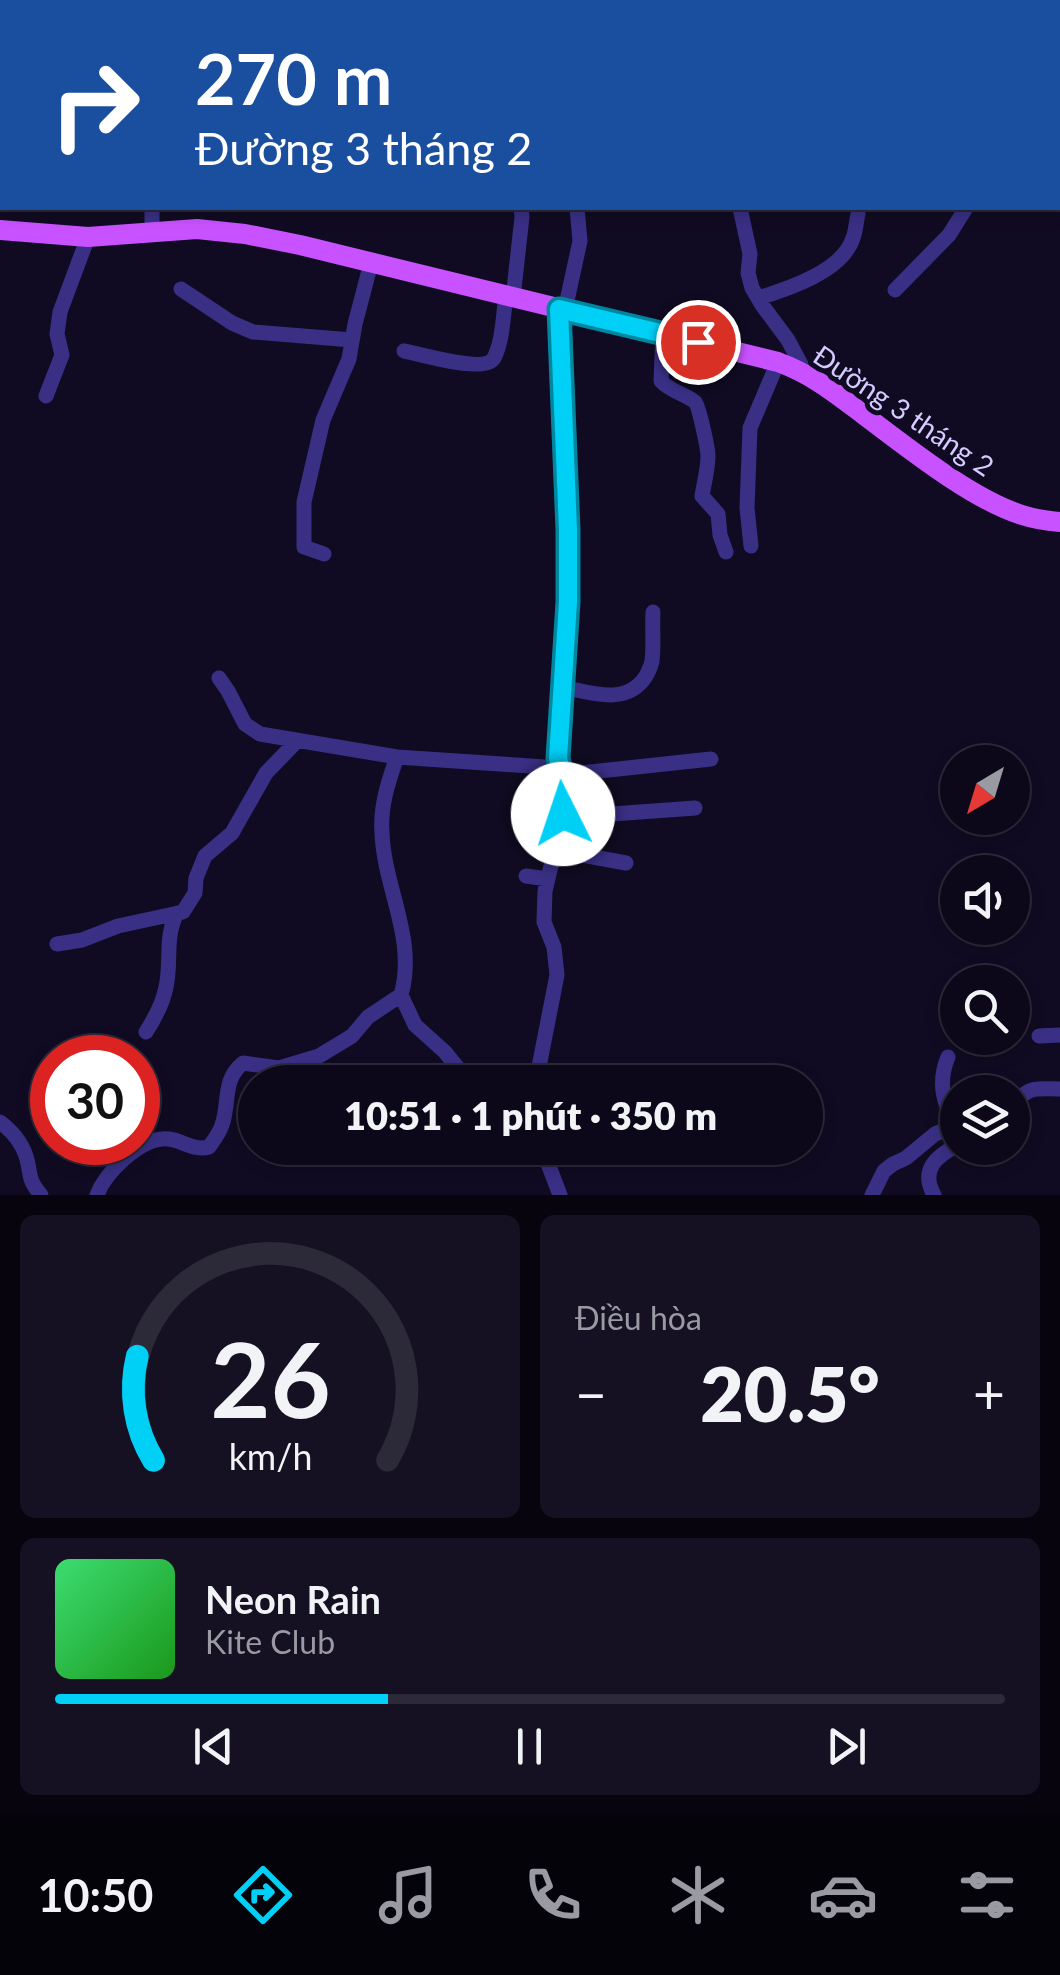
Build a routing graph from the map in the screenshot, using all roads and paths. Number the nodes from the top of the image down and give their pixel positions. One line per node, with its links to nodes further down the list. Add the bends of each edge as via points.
1 (152, 210): 8 (street)
2 (521, 210): 13 (street)
3 (577, 210): 15 (street)
4 (740, 210): 14 (street)
5 (965, 210): 12 (street)
6 (858, 214): 14 (street, via 853,239 832,266)
7 (0, 230): 9 (main road)
8 (152, 230): 9 (main road); 10 (main road, via 245,234)
9 (88, 237): 21 (street, via 60,312 56,334 62,355)
10 (372, 263): 13 (main road); 17 (street)
11 (182, 288): 17 (street, via 253,332)
12 (895, 290)
13 (510, 297): 15 (main road); 18 (street, via 487,365)
14 (758, 298): 20 (street)
15 (576, 313): 16 (main road, Đường 3 tháng 2); 28 (street)
16 (664, 333): 19 (main road, Đường 3 tháng 2); 24 (street, via 661,381 700,411 708,452 702,496 718,514)
17 (352, 340): 25 (street, via 323,420 304,502 304,548)
18 (404, 350)
19 (778, 362): 20 (main road, Đường 3 tháng 2); 23 (street, via 750,428)
20 (805, 372): 22 (main road, Đường 3 tháng 2, via 979,496)
21 (46, 396)
22 (1060, 522)
23 (751, 546)
24 (726, 552)
25 (324, 554)
26 (653, 612): 28 (street, via 652,665 634,689 601,695)
27 (219, 678): 29 (street, via 246,724)
28 (563, 687): 32 (street)
29 (296, 742): 30 (street); 39 (street, via 266,773 232,833 205,856 195,893)
30 (397, 758): 32 (street); 41 (street, via 384,793 382,834 402,922)
31 (711, 759): 32 (street)
32 (561, 772): 34 (street)
33 (695, 808): 34 (street)
34 (563, 814): 35 (street)
35 (554, 850): 36 (street); 38 (street)
36 (626, 863)
37 (526, 876): 38 (street)
38 (548, 879): 47 (street, via 544,922 556,974)
39 (177, 913): 40 (street); 42 (street, via 166,990)
40 (57, 944)
41 (402, 995): 46 (street, via 415,1025); 56 (street, via 319,1056 278,1068 243,1064 227,1084 223,1123 209,1147 163,1139 132,1152)
42 (146, 1032)
43 (1060, 1035): 44 (street)
44 (1039, 1036)
45 (948, 1057): 48 (street)
46 (454, 1065)
47 (539, 1065)
48 (941, 1075)
49 (1060, 1089): 50 (street)
50 (1030, 1091)
51 (0, 1122): 55 (street, via 14,1132)
52 (940, 1134): 58 (street, via 892,1164)
53 (940, 1156): 59 (street, via 931,1166)
54 (549, 1165): 57 (street)
55 (41, 1195)
56 (96, 1195)
57 (560, 1195)
58 (872, 1195)
59 (934, 1195)

